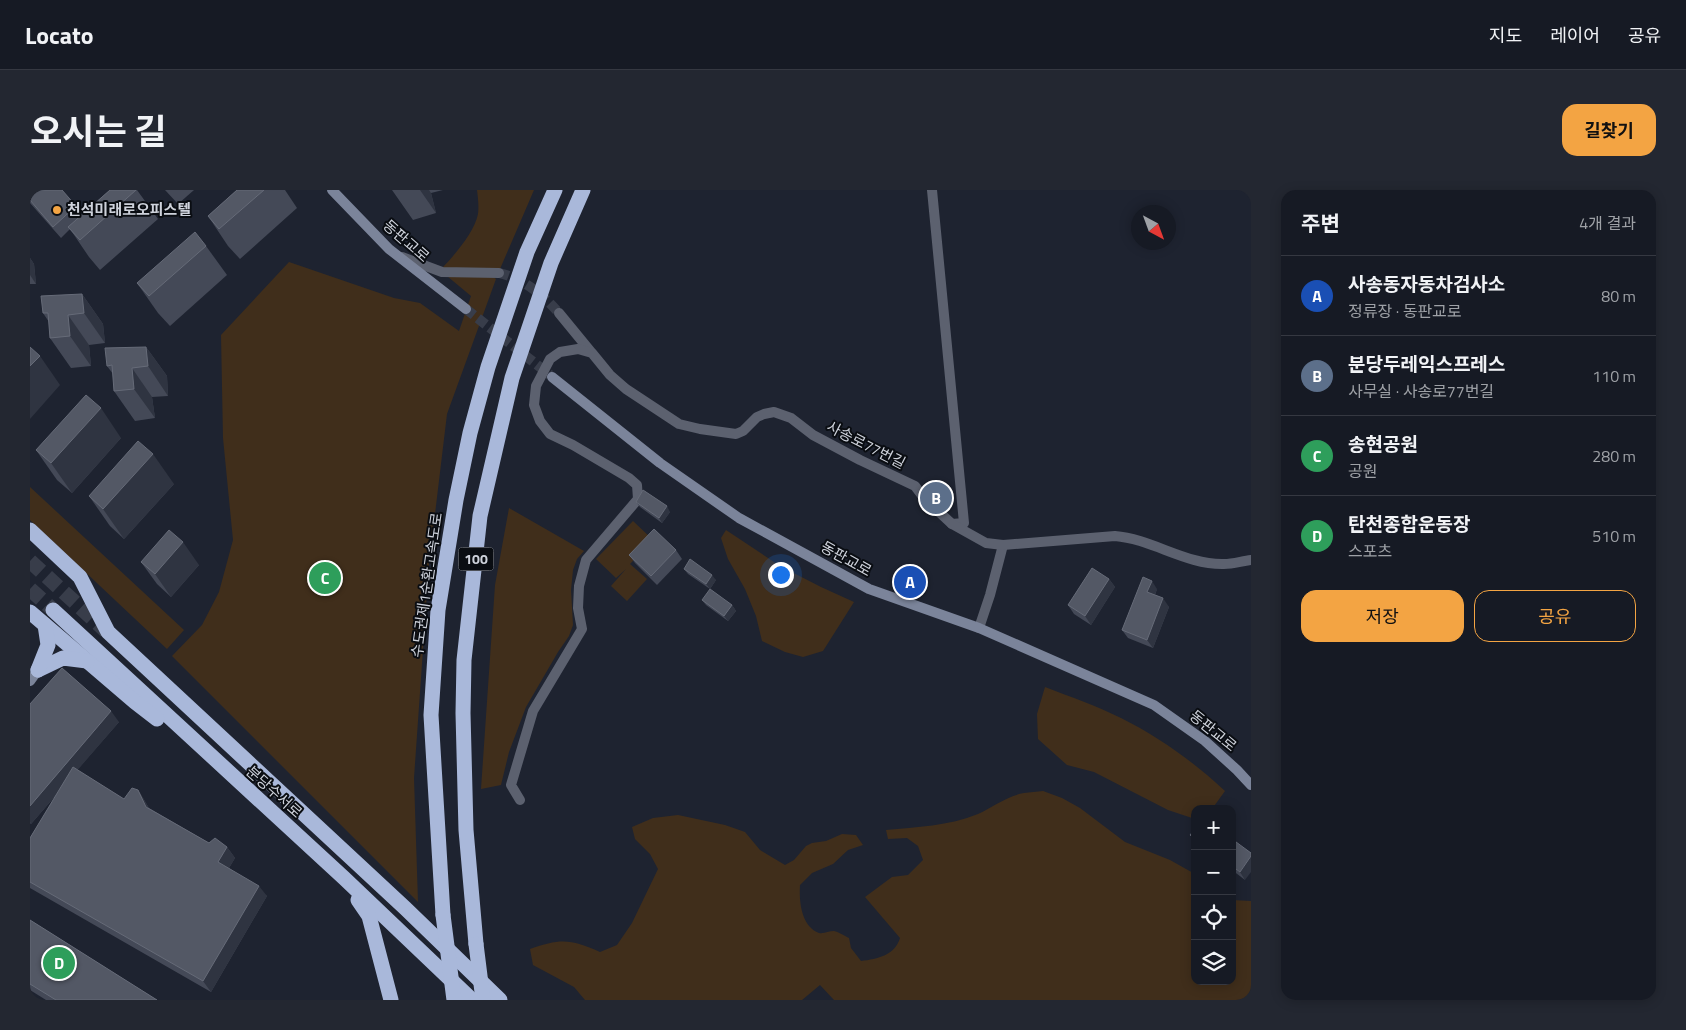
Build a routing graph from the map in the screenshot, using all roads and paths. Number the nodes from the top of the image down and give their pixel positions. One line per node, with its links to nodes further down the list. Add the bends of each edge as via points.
1 (332, 190): 5 (main road, 동판교로)
2 (555, 190): 26 (highway, 수도권제1순환고속도로 / 100, bridge, via 527,252 488,367 456,500 438,610 431,715 443,915)
3 (584, 190): 28 (highway, 100, bridge, via 551,263 512,378 480,516 464,660 463,713 466,830)
4 (932, 190): 11 (street, via 964,522)
5 (389, 249): 6 (street, via 442,272); 7 (main road, 동판교로)
6 (499, 272)
7 (466, 309)
8 (559, 313): 9 (street, 사송로77번길)
9 (592, 352): 11 (street, 사송로77번길, via 626,389 679,424 736,434 764,414 774,412 791,418 813,435 915,486); 23 (street, via 581,349 553,356 536,386 534,405 550,434 629,478 637,485 638,499 586,560 578,593 582,629 533,712 510,785)
10 (552, 377): 18 (main road, 동판교로, via 660,463 738,518 869,589)
11 (952, 524): 13 (street, 사송로77번길, via 986,543)
12 (30, 530): 29 (highway, 분당수서로, via 80,577 108,632)
13 (1003, 545): 14 (street, 사송로77번길, via 1129,537 1203,561 1223,564); 18 (street)
14 (1251, 560)
15 (53, 610): 21 (highway, 분당수서로)
16 (30, 612): 17 (highway)
17 (45, 625): 19 (highway); 20 (highway, via 48,645)
18 (979, 628): 22 (main road, 동판교로, via 1154,705 1205,741)
19 (87, 660): 20 (highway, via 63,658); 21 (highway, via 135,702)
20 (34, 675)
21 (225, 770): 24 (highway, 분당수서로)
22 (1251, 785)
23 (520, 800)
24 (344, 878): 25 (highway, via 369,916); 27 (highway, 분당수서로)
25 (391, 1000)
26 (454, 1000)
27 (472, 1000)
28 (483, 1000)
29 (500, 1000)

